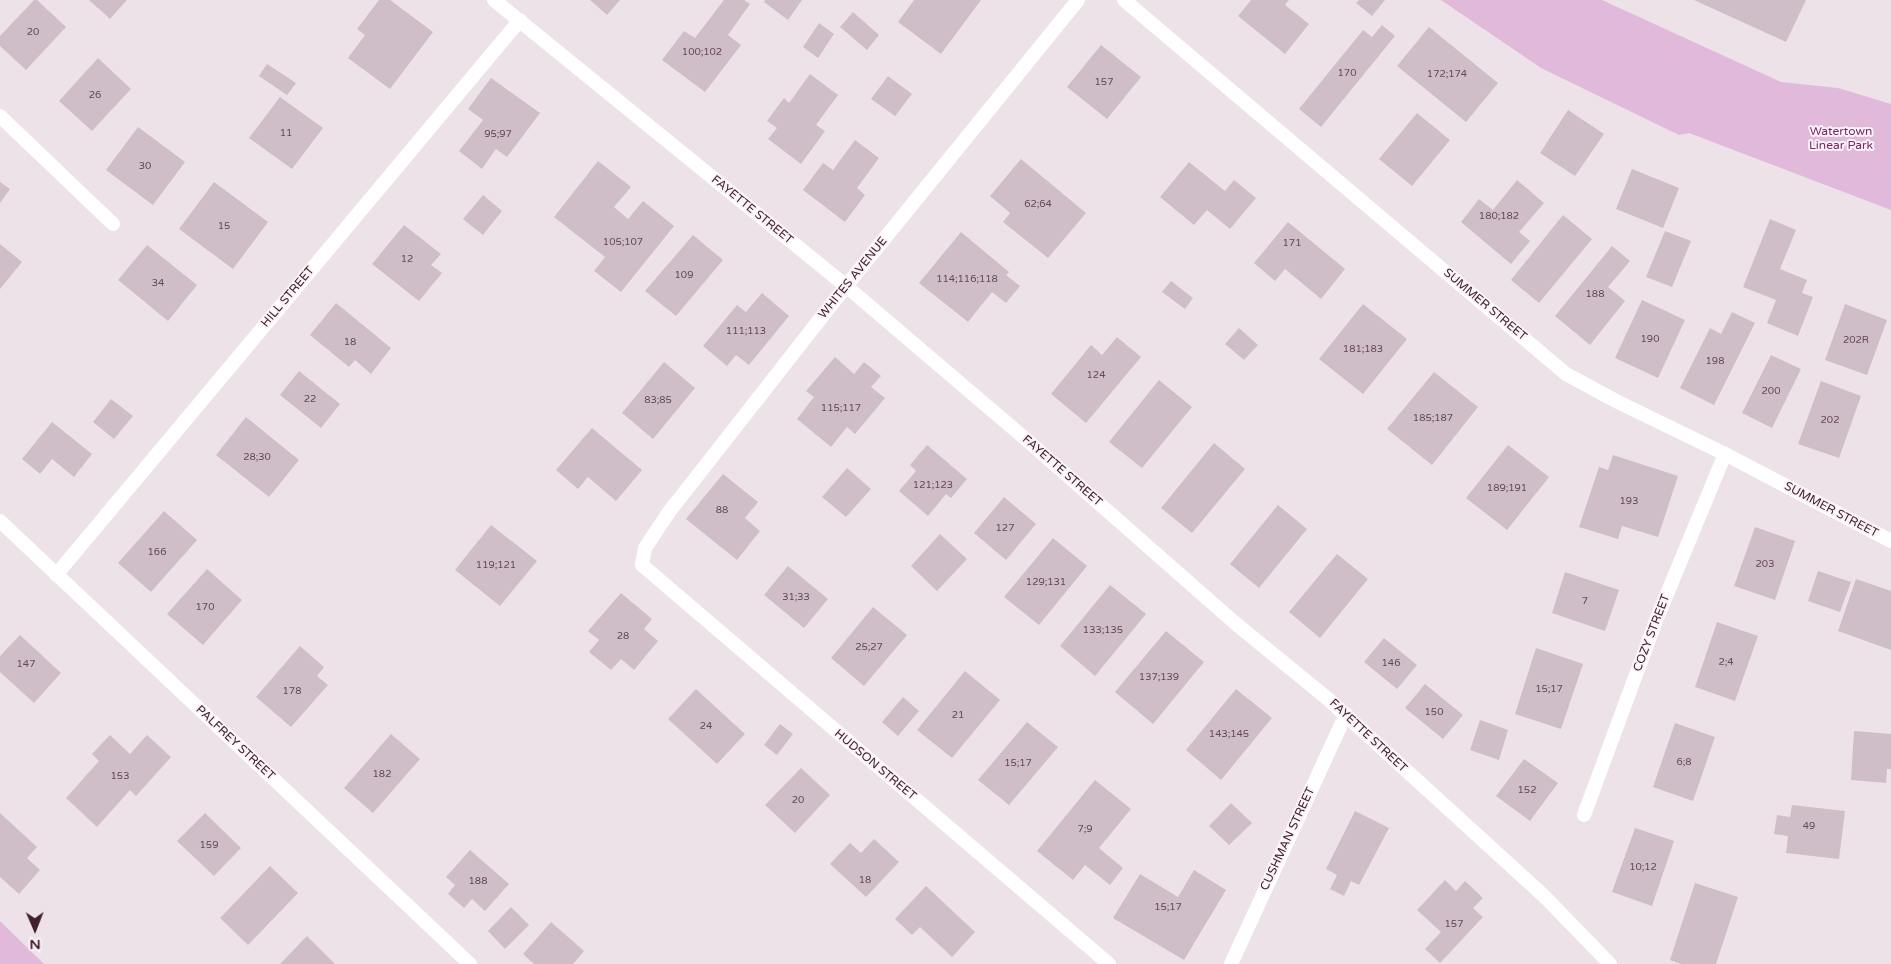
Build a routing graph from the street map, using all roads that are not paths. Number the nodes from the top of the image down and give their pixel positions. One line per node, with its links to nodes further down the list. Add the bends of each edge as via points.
1 (494, 0): 4 (street, FAYETTE STREET)
2 (1078, 0): 7 (street, WHITES AVENUE)
3 (1124, 0): 8 (street, SUMMER STREET, via 1566,374)
4 (520, 20): 7 (street, FAYETTE STREET); 12 (street, HILL STREET)
5 (0, 116): 6 (street)
6 (113, 224)
7 (846, 286): 11 (street, WHITES AVENUE, via 669,512 645,548); 13 (street, FAYETTE STREET)
8 (1724, 454): 10 (street, SUMMER STREET); 14 (street, COZY STREET)
9 (0, 521): 12 (street, PALFREY STREET)
10 (1891, 541)
11 (642, 565): 16 (street, HUDSON STREET)
12 (56, 574): 15 (street, PALFREY STREET)
13 (1346, 714): 17 (street, CUSHMAN STREET); 18 (street, FAYETTE STREET, via 1545,897)
14 (1584, 815)
15 (470, 964)
16 (1109, 964)
17 (1231, 964)
18 (1610, 964)

